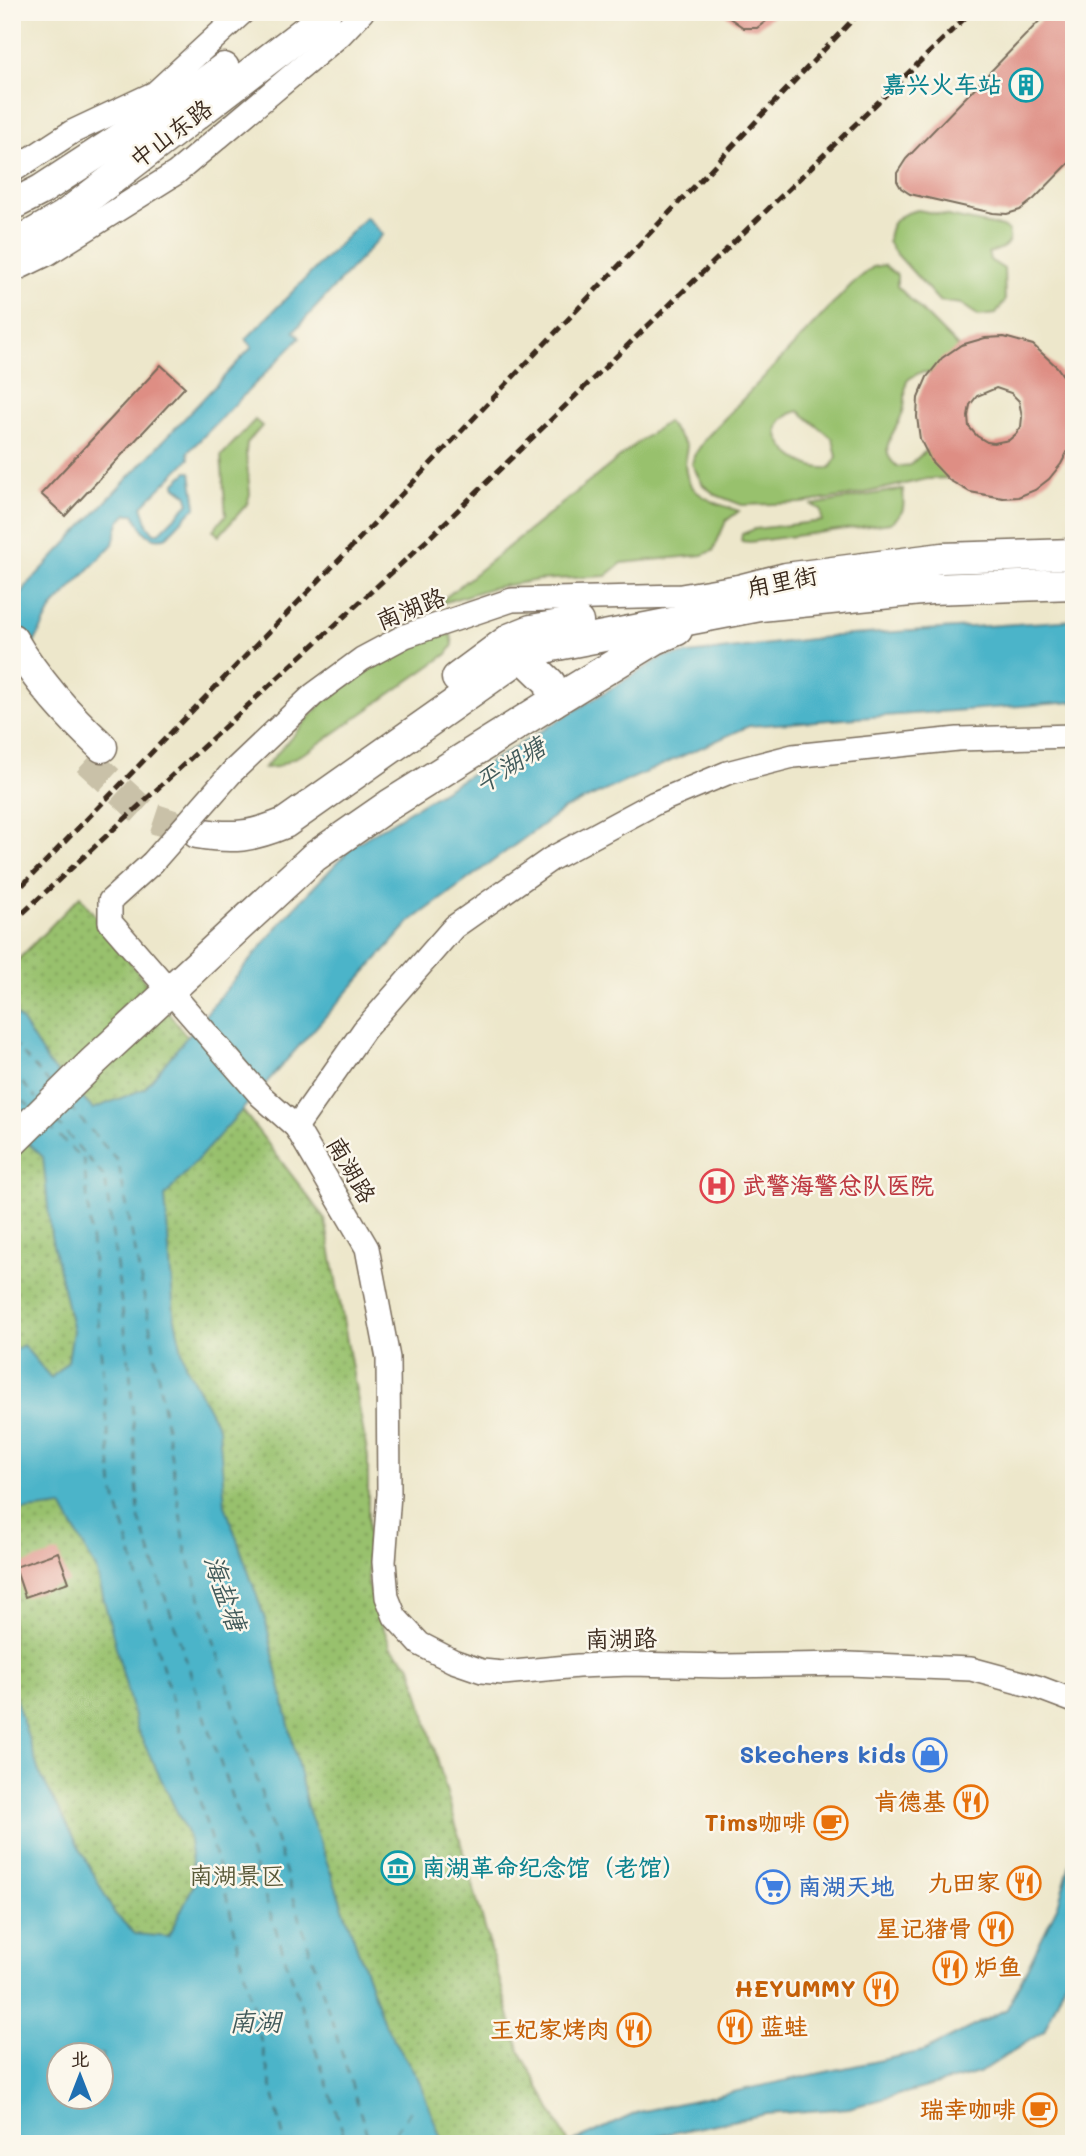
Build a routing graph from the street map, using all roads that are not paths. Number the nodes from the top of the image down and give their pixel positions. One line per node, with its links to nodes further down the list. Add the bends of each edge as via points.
1 (243, 12): 4 (street, via 155,93 72,132)
2 (362, 12): 7 (street, via 176,173)
3 (311, 14): 5 (main road, 中山东路); 6 (main road, 中山东路, via 64,216)
4 (12, 170)
5 (12, 205)
6 (12, 246)
7 (12, 271)
8 (1074, 554): 9 (main road, 甪里街, via 942,558)
9 (786, 578): 11 (street, 南湖路, via 681,596 512,600); 14 (main road, 甪里街, via 674,606 531,630)
10 (1074, 584): 12 (main road, 甪里街, via 919,590)
11 (494, 606): 14 (street); 19 (street, 南湖路, bridge, via 405,636 362,659 313,695 233,771 152,863 110,901 110,922)
12 (712, 615): 14 (main road); 16 (main road, via 656,639)
13 (12, 639): 15 (main road, via 95,754 38,705)
14 (510, 647): 16 (main road, via 550,683); 18 (main road, via 288,804 240,821)
15 (12, 669)
16 (553, 702): 19 (main road, via 314,858)
17 (1074, 736): 20 (street, via 958,739 793,756 727,773 654,803 551,859 454,927 364,1030)
18 (204, 826)
19 (169, 992): 20 (street, 南湖路, via 261,1096); 21 (main road)
20 (296, 1128): 22 (street, 南湖路, via 368,1248 388,1358 387,1597 395,1617 420,1644 453,1661 503,1673 630,1664 971,1669)
21 (12, 1142)
22 (1074, 1701)

